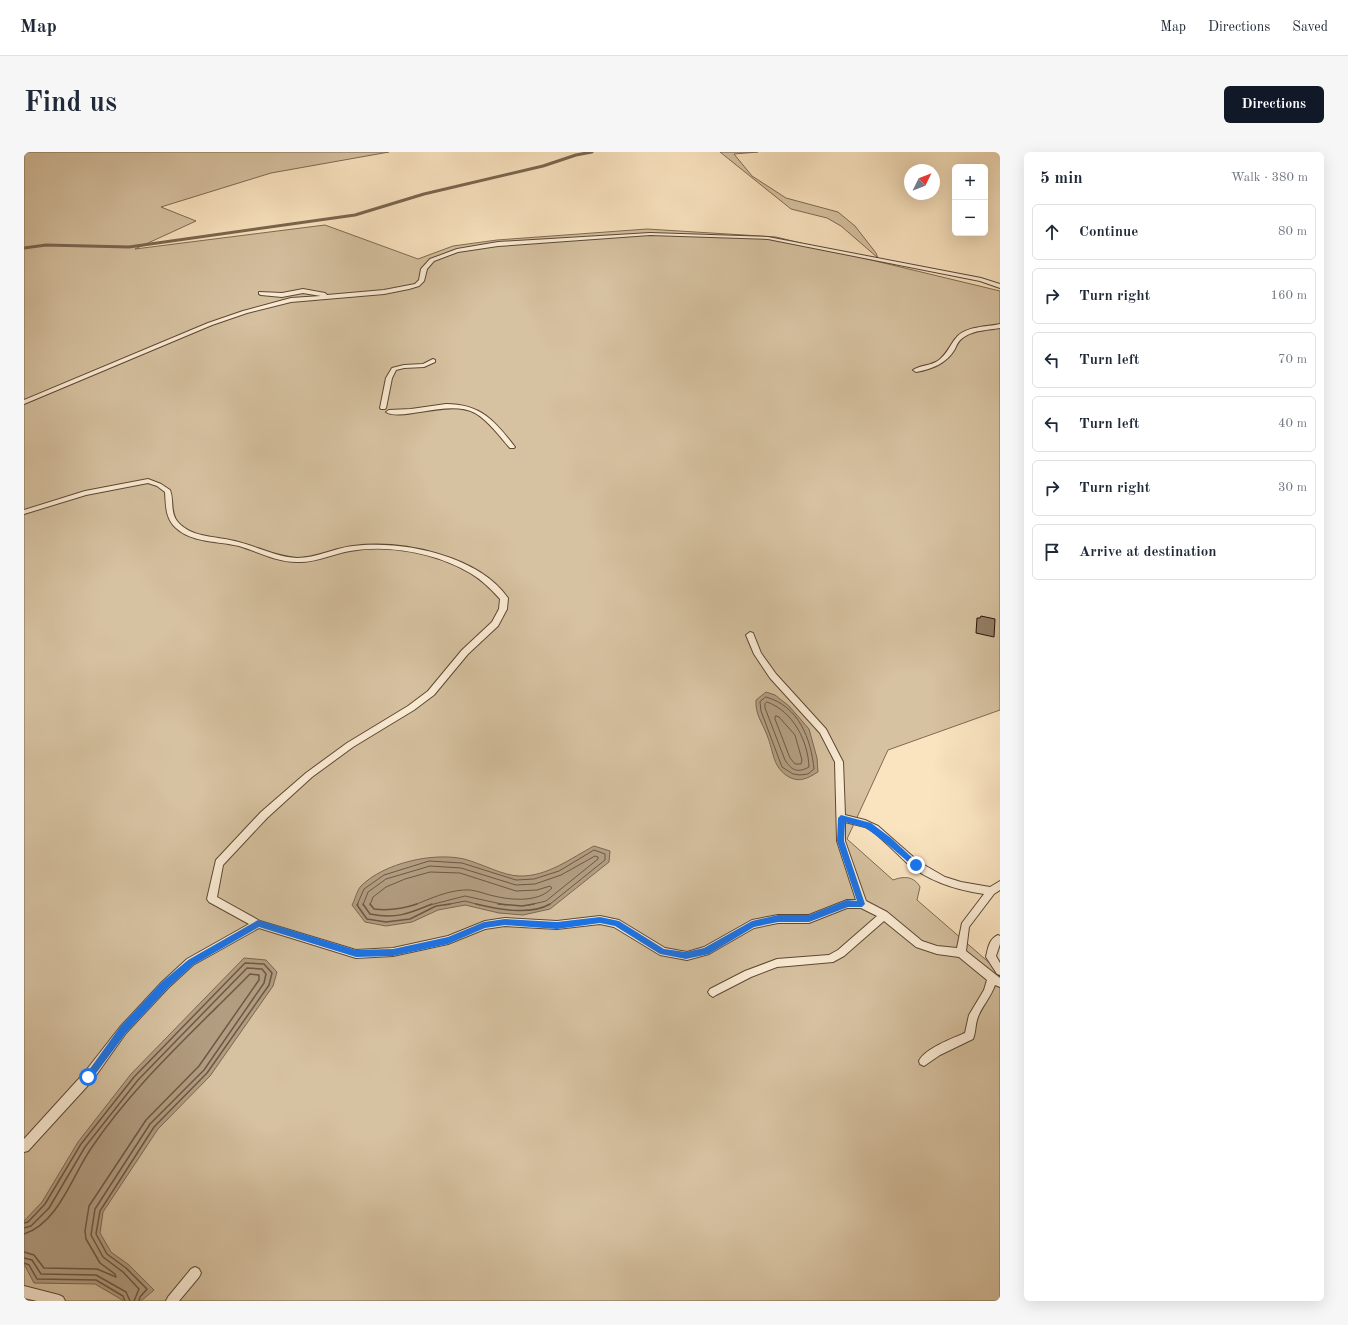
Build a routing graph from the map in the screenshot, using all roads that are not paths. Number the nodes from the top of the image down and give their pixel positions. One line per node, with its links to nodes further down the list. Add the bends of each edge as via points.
1 (1000, 286): 3 (lane, via 982,280 788,240 650,234 498,244 457,251 432,260 424,269 422,280 417,285 384,292)
2 (261, 293): 3 (lane, via 282,295 312,291)
3 (330, 296): 7 (lane, via 291,300 210,324)
4 (1000, 326): 6 (lane, via 960,336 948,355 936,365)
5 (433, 361): 8 (lane, via 424,366 394,369 390,378 386,410 407,412 452,406 466,407 488,420)
6 (916, 370)
7 (24, 402)
8 (512, 447)
9 (24, 512): 16 (lane, via 85,493 148,481 168,491 174,523 188,534 247,546 284,560 301,561 349,548 377,545 425,552 481,576 495,586 504,598 503,610 495,624 465,652 431,693 350,745 309,775 264,815 219,863 212,899)
10 (750, 635): 11 (lane, via 758,654 773,676 823,731 840,762)
11 (841, 818): 13 (lane, via 868,825 916,865 946,881); 14 (lane, via 841,841)
12 (1000, 885): 13 (lane)
13 (991, 891): 18 (lane, via 965,926)
14 (862, 904): 15 (lane); 16 (lane, via 847,904 809,918 778,919 752,924 706,952 686,956 663,952 616,923 600,920 557,925 505,922 484,925 448,940 393,952 356,954)
15 (884, 915): 18 (lane, via 919,944 937,950); 21 (lane, via 830,959 777,963)
16 (258, 924): 23 (lane, via 190,962 165,985 123,1030 88,1077)
17 (998, 939): 19 (lane, via 991,957)
18 (961, 953): 20 (lane)
19 (1000, 971)
20 (996, 981): 22 (lane, via 974,1016 969,1036 936,1052)
21 (713, 992)
22 (924, 1061)
23 (24, 1147)
24 (195, 1273): 27 (lane)
25 (24, 1292): 26 (lane)
26 (59, 1301)
27 (172, 1301)

